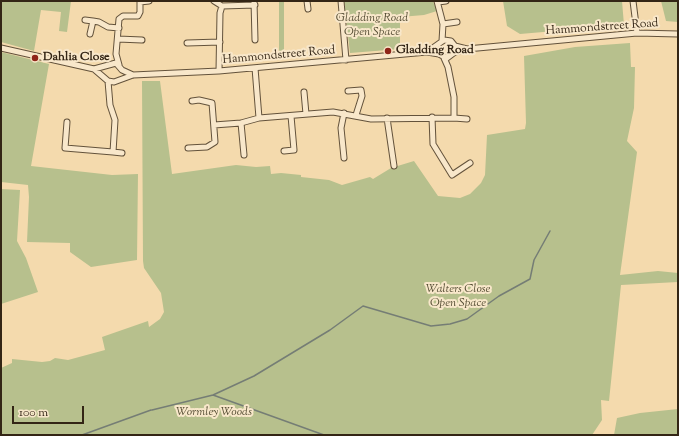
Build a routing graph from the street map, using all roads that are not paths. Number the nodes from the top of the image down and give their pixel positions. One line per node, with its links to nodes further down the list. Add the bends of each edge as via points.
1 (140, 1): 2 (street); 16 (street, via 139,15 121,16)
2 (149, 1)
3 (214, 1): 10 (street)
4 (307, 1): 11 (street)
5 (341, 1): 36 (street)
6 (446, 1): 8 (street)
7 (633, 1): 18 (street)
8 (437, 2): 15 (street)
9 (255, 3): 10 (street); 22 (street)
10 (222, 6): 24 (street)
11 (308, 9)
12 (85, 20): 13 (street)
13 (93, 21): 16 (street); 17 (street)
14 (457, 22): 15 (street)
15 (443, 24): 23 (street)
16 (119, 28): 20 (street)
17 (90, 34)
18 (637, 34): 19 (street, Hammondstreet Road); 29 (street, Hammondstreet Road)
19 (678, 34)
20 (118, 39): 21 (street); 32 (street)
21 (142, 40)
22 (255, 40)
23 (444, 41): 26 (street, Hammondstreet Road); 27 (street, Hammondstreet Road)
24 (220, 42): 25 (street); 43 (street)
25 (187, 43)
26 (438, 46): 30 (street, Hammondstreet Road); 33 (street)
27 (455, 46): 29 (street, Hammondstreet Road); 31 (street)
28 (1, 48): 41 (street)
29 (467, 49): 31 (street, Hammondstreet Road)
30 (427, 52): 33 (street, Hammondstreet Road); 36 (street, Hammondstreet Road)
31 (455, 52): 34 (street)
32 (116, 54): 37 (street); 38 (street)
33 (439, 54): 35 (street, Hammondstreet Road)
34 (450, 57): 35 (street); 39 (street)
35 (444, 58): 39 (street)
36 (346, 60): 40 (street, Hammondstreet Road)
37 (108, 65): 38 (street); 41 (street); 45 (street)
38 (119, 65): 42 (street)
39 (448, 67): 61 (street)
40 (255, 68): 43 (street, Hammondstreet Road); 59 (street)
41 (94, 69): 45 (street)
42 (122, 70): 44 (street, Hammondstreet Road); 46 (street)
43 (220, 71): 44 (street, Hammondstreet Road)
44 (133, 75): 46 (street, Hammondstreet Road)
45 (104, 76): 47 (street)
46 (119, 80): 47 (street, Hammondstreet Road); 49 (street)
47 (108, 81): 49 (street)
48 (348, 91): 56 (street, via 361,90 362,96)
49 (110, 92): 68 (street, via 115,124)
50 (304, 92): 55 (street)
51 (218, 99): 53 (street)
52 (192, 101): 53 (street)
53 (212, 103): 65 (street)
54 (344, 113): 55 (street); 56 (street); 71 (street)
55 (306, 114): 57 (street)
56 (356, 115): 60 (street, via 371,119)
57 (291, 116): 59 (street); 67 (street, via 294,150)
58 (432, 117): 60 (street); 61 (street); 72 (street, via 433,144 452,175)
59 (259, 118): 64 (street)
60 (386, 118): 73 (street)
61 (454, 118): 62 (street)
62 (467, 119)
63 (67, 122): 68 (street, via 62,148)
64 (241, 123): 65 (street); 70 (street)
65 (214, 125): 66 (street, via 214,144)
66 (188, 148)
67 (284, 151)
68 (113, 152): 69 (street)
69 (122, 153)
70 (244, 155)
71 (344, 158)
72 (470, 162)
73 (394, 166)

